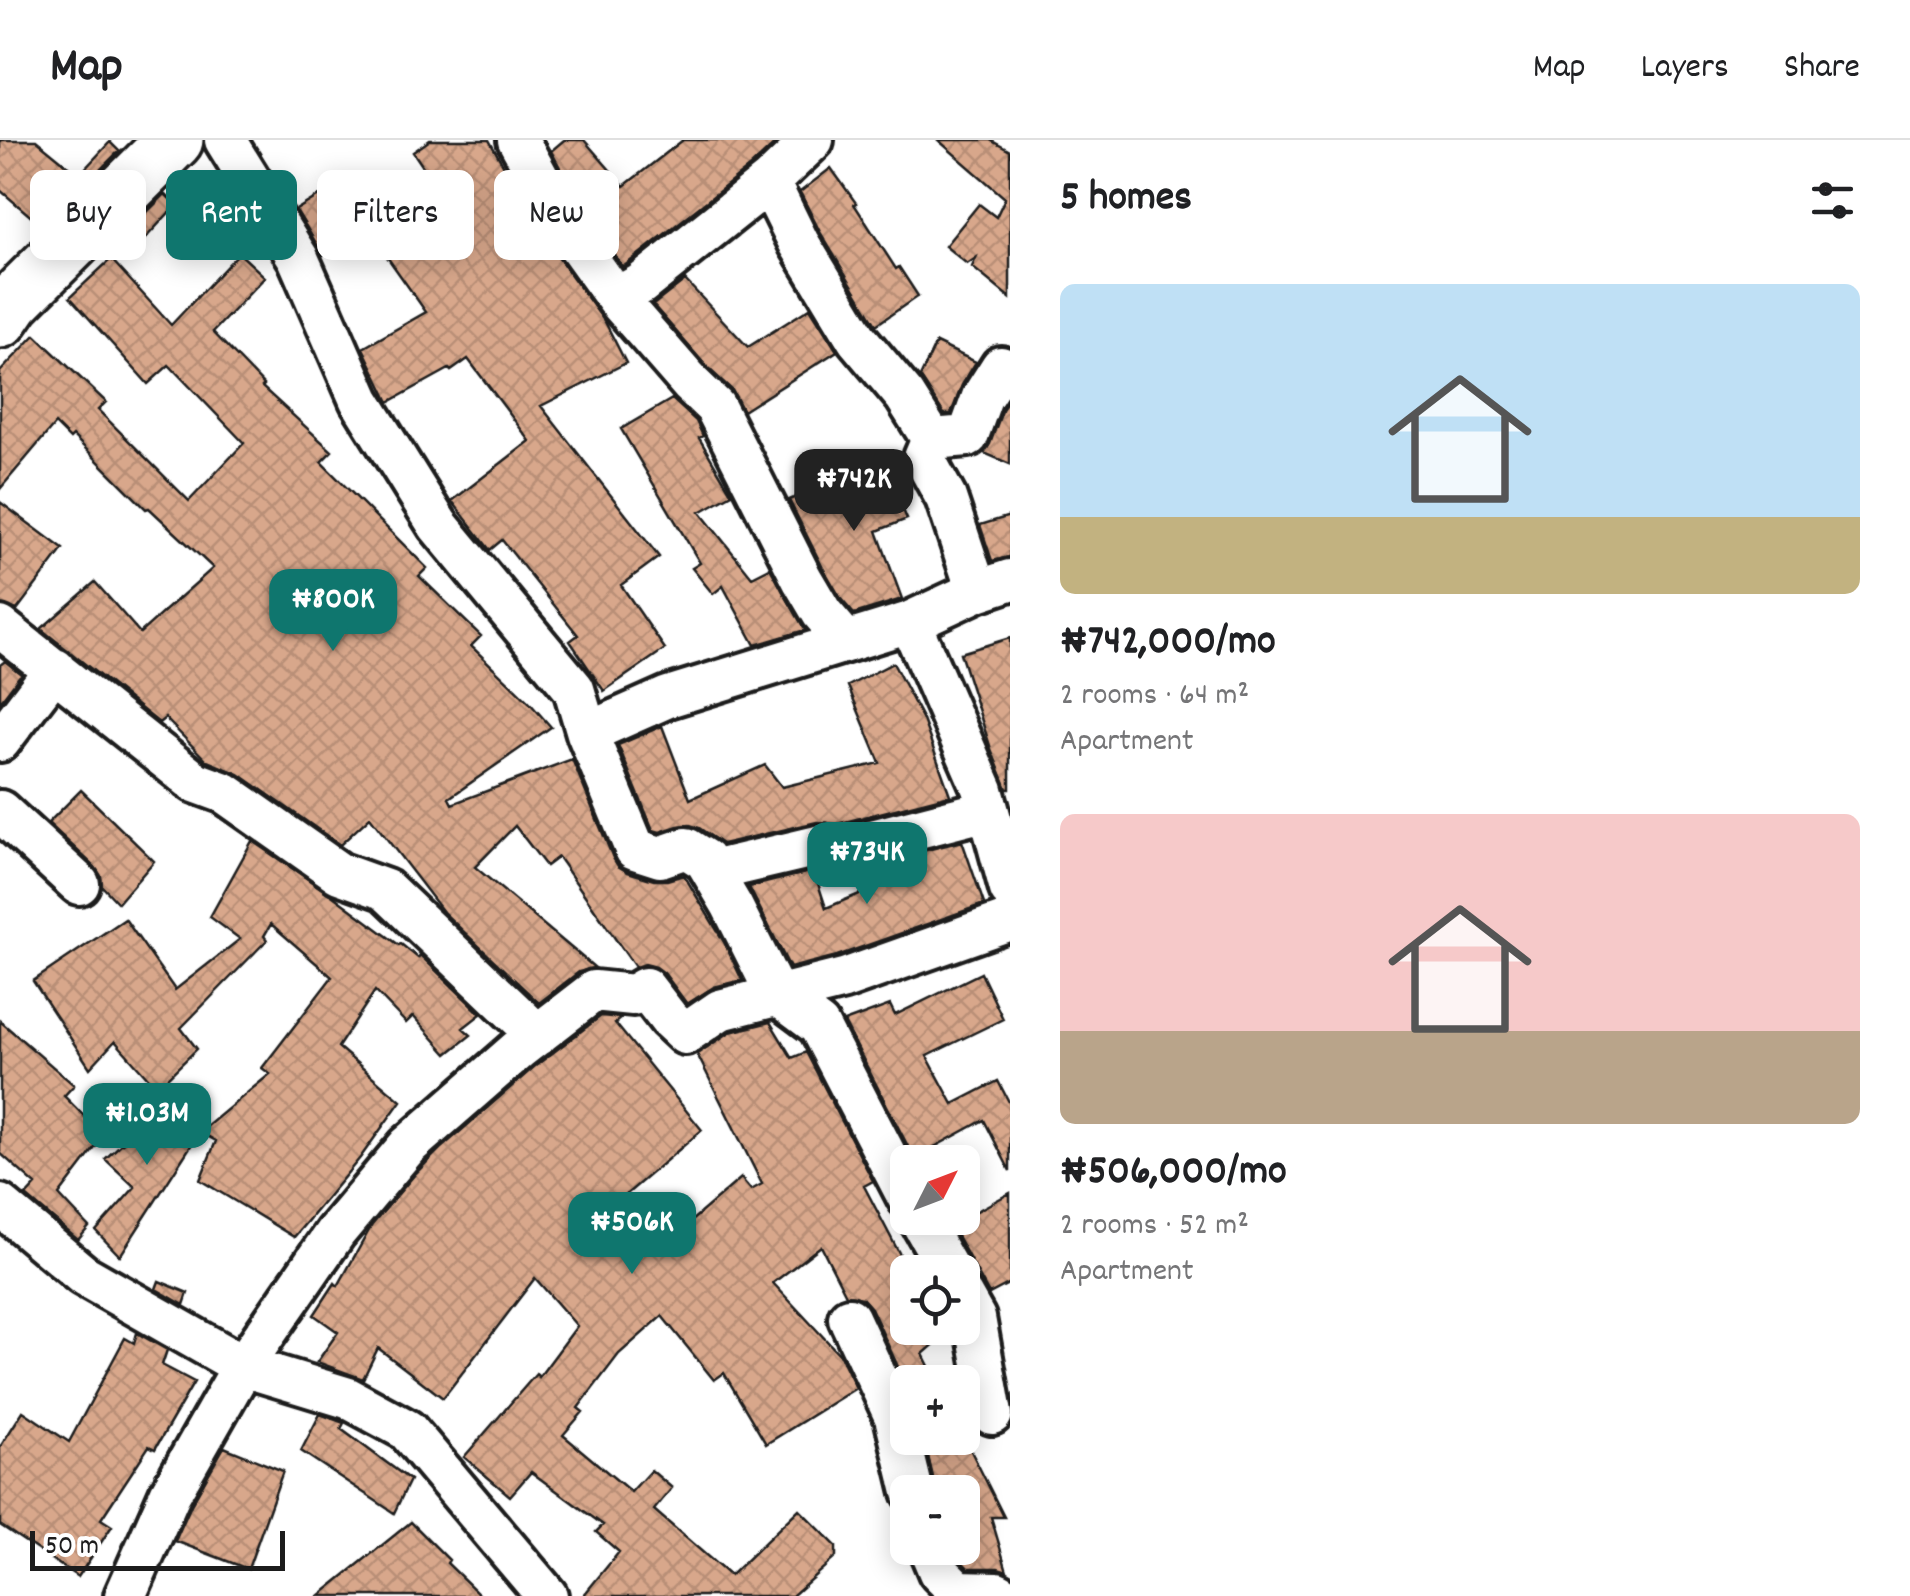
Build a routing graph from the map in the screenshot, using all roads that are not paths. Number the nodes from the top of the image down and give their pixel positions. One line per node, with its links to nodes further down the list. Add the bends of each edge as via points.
1 (176, 140): 7 (street)
2 (225, 140): 15 (street, via 298,258 360,400 438,525 574,689)
3 (518, 140): 6 (street, via 566,228)
4 (813, 140): 5 (street)
5 (768, 182): 6 (street); 9 (street, via 857,339)
6 (616, 298): 13 (street, via 715,406 802,580)
7 (0, 320)
8 (1007, 362): 9 (street, via 982,397 968,436)
9 (932, 439): 10 (street, via 924,458)
10 (994, 585): 11 (street)
11 (910, 622): 13 (street); 17 (street)
12 (0, 627): 14 (street)
13 (846, 641): 15 (street, via 668,697)
14 (55, 669): 16 (street); 24 (street, via 195,782 225,793 339,873 386,890)
15 (587, 733): 19 (street, via 635,849 660,857 686,848)
16 (0, 740)
17 (994, 794): 19 (street, via 837,849 822,845); 21 (street)
18 (0, 811): 20 (street)
19 (712, 872): 23 (street)
20 (79, 884)
21 (1010, 889)
22 (1010, 920): 23 (street, via 844,978)
23 (776, 994): 24 (street, via 720,1010 685,1034 645,988 632,995 594,991); 25 (street, via 819,1026)
24 (538, 1035): 29 (street, via 408,1146 335,1232)
25 (890, 1163)
26 (0, 1205): 29 (street, via 83,1275)
27 (849, 1318): 31 (street, via 895,1417)
28 (980, 1342): 30 (street)
29 (243, 1366): 33 (street, via 170,1494); 34 (street, via 348,1398 408,1430)
30 (992, 1414)
31 (910, 1475)
32 (936, 1565): 35 (street, via 958,1591)
33 (125, 1596)
34 (547, 1596)
35 (1004, 1596)

